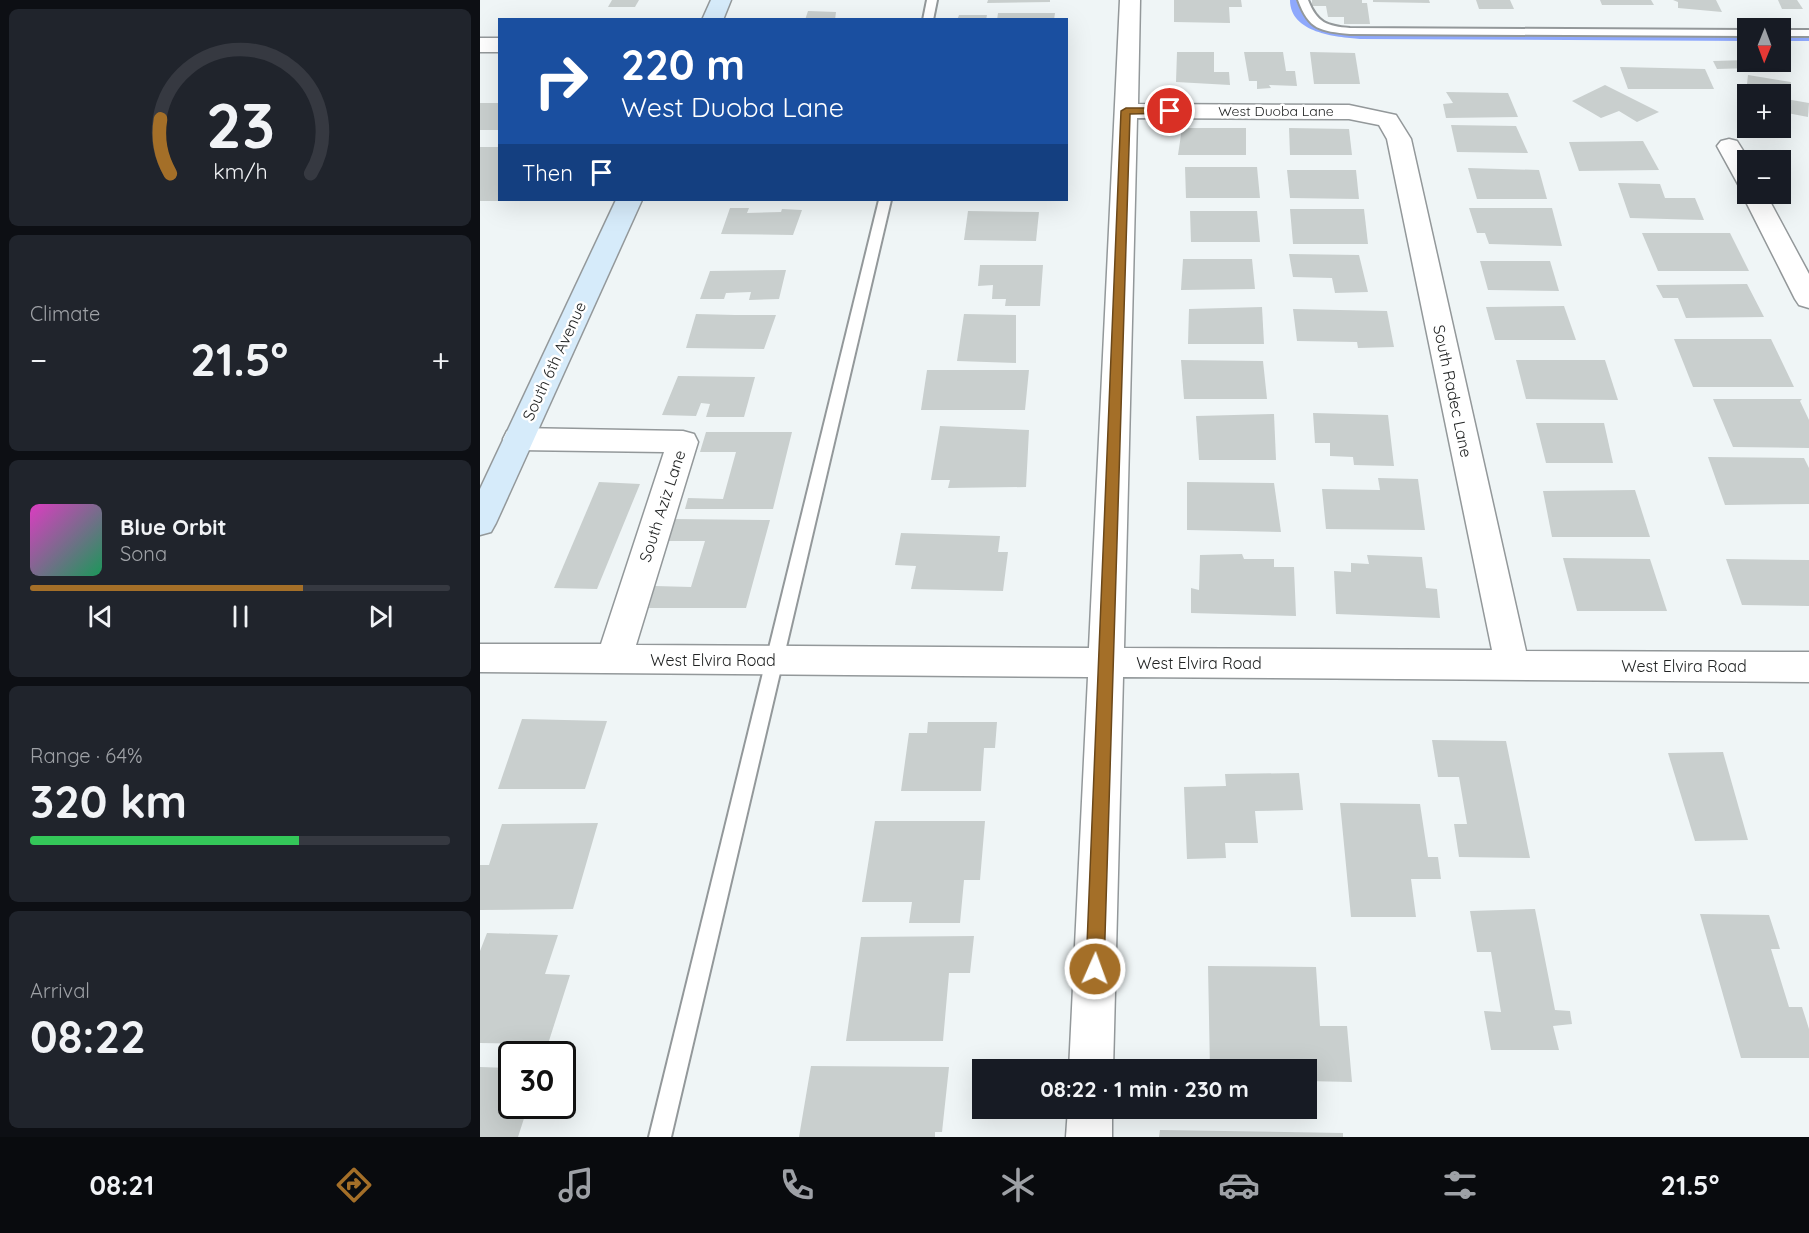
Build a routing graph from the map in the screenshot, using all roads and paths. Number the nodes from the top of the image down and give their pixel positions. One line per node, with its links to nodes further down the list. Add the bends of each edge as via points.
1 (721, 0): 5 (street)
2 (933, 0): 6 (lane)
3 (1130, 0): 12 (street)
4 (1303, 0): 7 (lane, via 1315,25 1350,31)
5 (713, 18)
6 (928, 18)
7 (1737, 33)
8 (1791, 33): 9 (lane)
9 (1809, 33)
10 (480, 45): 11 (street)
11 (498, 45)
12 (1126, 111): 13 (street, West Duoba Lane); 25 (street)
13 (1396, 115): 26 (street, South Radec Lane)
14 (1729, 146): 15 (street)
15 (1737, 161)
16 (629, 201): 20 (street, South 6th Avenue)
17 (885, 201): 24 (lane)
18 (1759, 204): 19 (street)
19 (1809, 299)
20 (518, 439): 21 (street, South 6th Avenue); 23 (street, South Aziz Lane, via 683,442)
21 (480, 523)
22 (480, 658): 23 (street, West Elvira Road)
23 (614, 659): 24 (street, West Elvira Road)
24 (774, 660): 25 (street, West Elvira Road); 30 (lane)
25 (1106, 662): 26 (street, West Elvira Road); 28 (street)
26 (1512, 664): 27 (street, West Elvira Road)
27 (1809, 667)
28 (1091, 1059)
29 (1090, 1119): 31 (street)
30 (660, 1137)
31 (1089, 1137)

